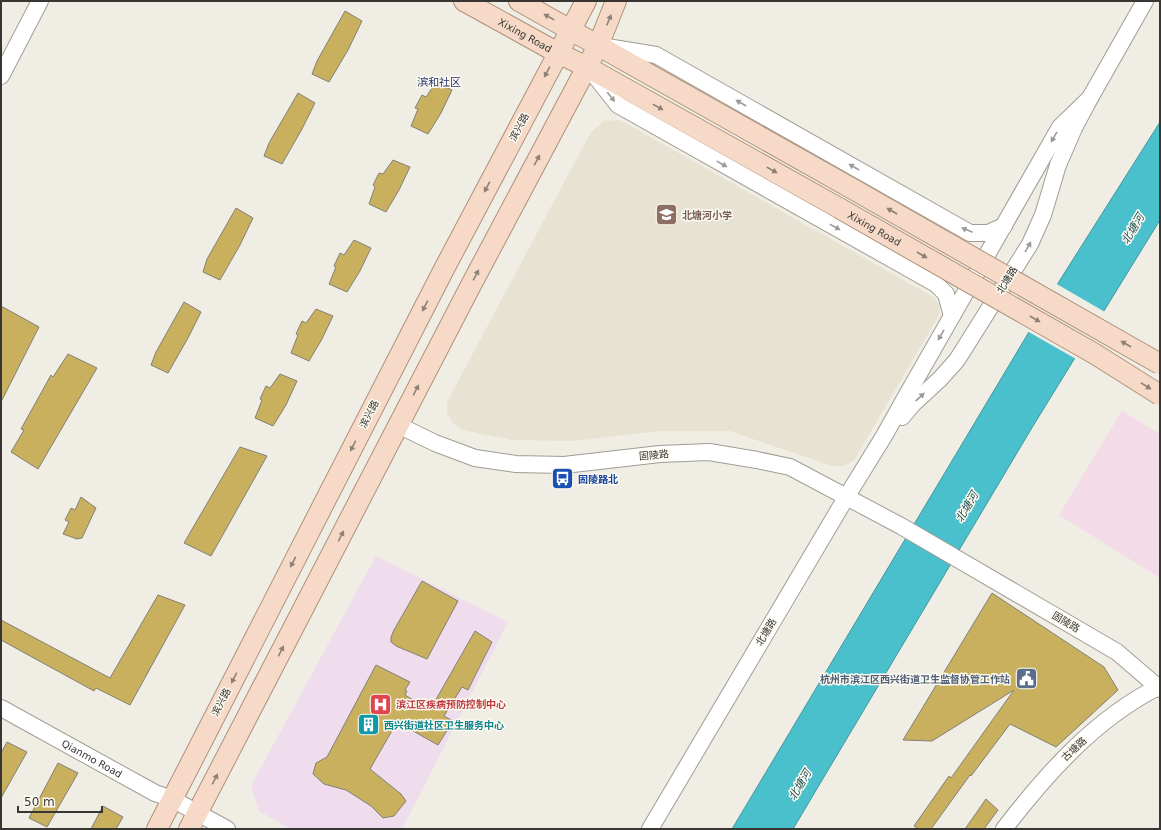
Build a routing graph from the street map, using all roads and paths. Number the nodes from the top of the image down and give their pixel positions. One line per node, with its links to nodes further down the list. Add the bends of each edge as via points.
1 (40, 1): 11 (street)
2 (464, 1): 9 (main road, Xixing Road)
3 (519, 1): 7 (main road, one-way to 3)
4 (586, 1): 7 (main road, 滨兴路)
5 (616, 1): 8 (main road, one-way to 5)
6 (1145, 1): 12 (street, 北塘路)
7 (571, 30): 8 (main road); 9 (main road, 滨兴路)
8 (598, 46): 10 (main road); 13 (street, one-way to 8, via 988,233 970,233 656,55); 15 (main road, one-way to 8, bridge)
9 (558, 53): 10 (main road, Xixing Road); 22 (main road, 滨兴路, one-way to 22)
10 (587, 66): 14 (street, Xixing Road, one-way to 14, via 618,105 936,284 946,294); 16 (main road, Xixing Road, one-way to 16, bridge, via 1096,354); 17 (main road, one-way to 10)
11 (1, 76)
12 (1090, 98): 13 (street, 北塘路, one-way to 13, via 1060,127); 18 (street, 北塘路, one-way to 12, via 958,360 1030,244 1044,215 1058,165)
13 (1004, 226): 14 (street, 北塘路)
14 (952, 316): 18 (street, 北塘路, one-way to 18)
15 (1160, 364)
16 (1160, 395)
17 (398, 425): 19 (street, 固陵路, via 475,458 516,464 564,465 660,454 709,452 790,467); 23 (main road, one-way to 17)
18 (884, 436): 19 (street, 北塘路)
19 (847, 496): 20 (street, 固陵路, via 1117,652); 26 (street, 北塘路)
20 (1159, 687): 27 (street, 古塘路, via 1110,716 1066,756 1027,798)
21 (1, 708): 22 (street, Qianmo Road, via 155,793)
22 (172, 799): 23 (street, Qianmo Road); 24 (main road, 滨兴路)
23 (193, 821): 25 (street, Qianmo Road)
24 (157, 829)
25 (227, 829)
26 (650, 829)
27 (1004, 829)

